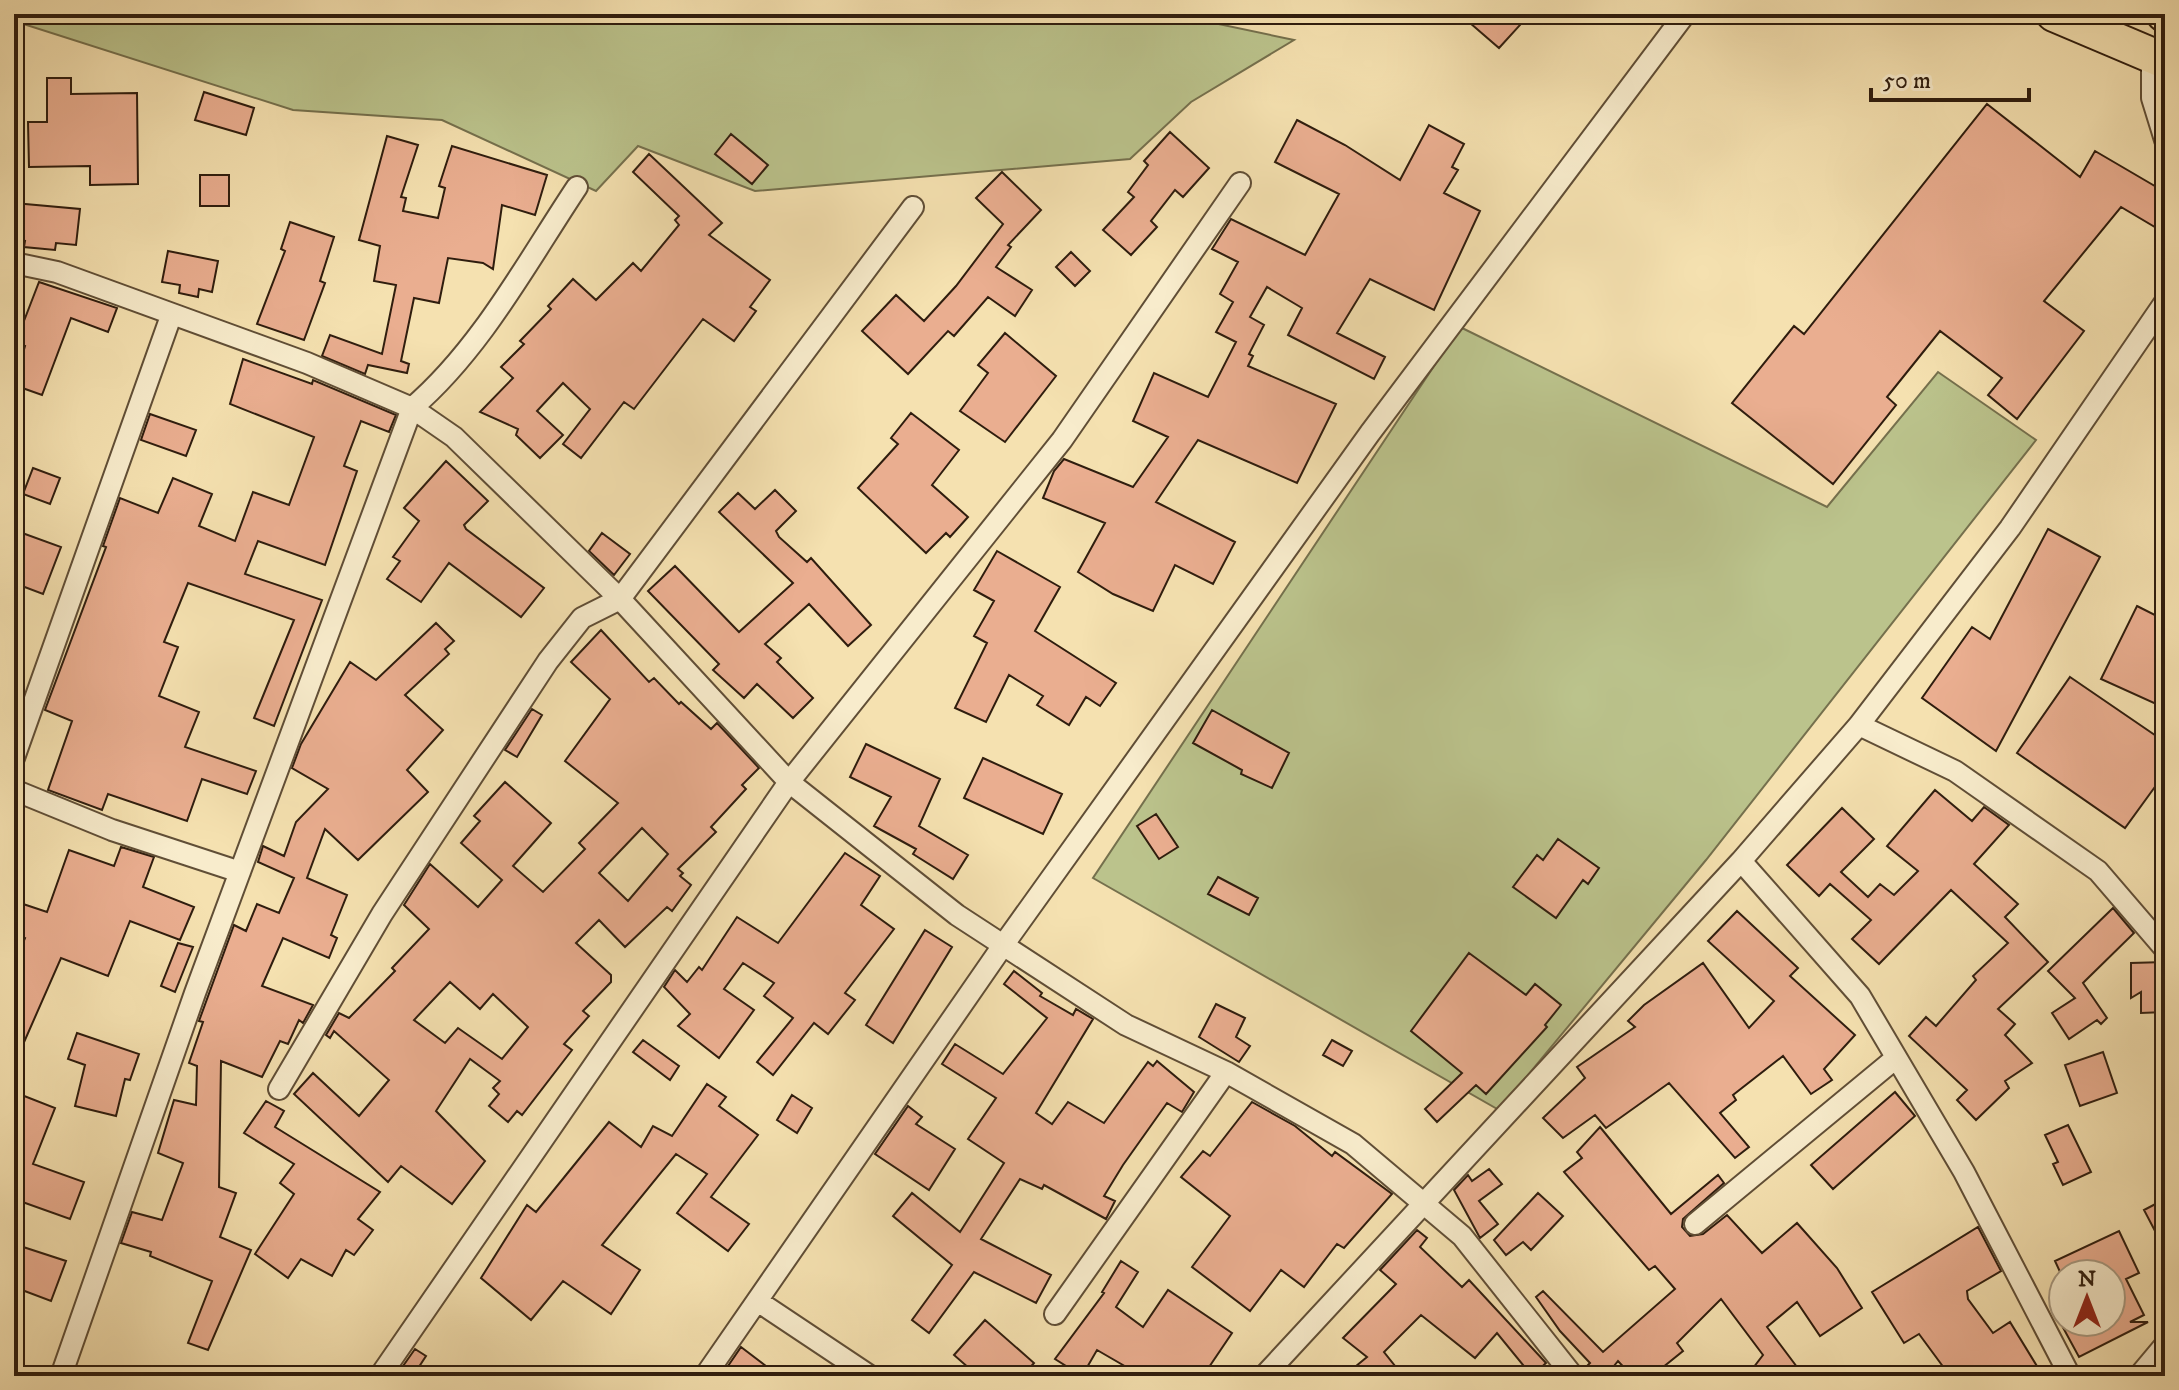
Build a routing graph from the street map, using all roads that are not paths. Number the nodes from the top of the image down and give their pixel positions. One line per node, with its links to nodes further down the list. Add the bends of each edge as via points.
1 (1685, 14): 19 (street, via 1379,420)
2 (2054, 14): 3 (highway)
3 (2159, 58): 4 (street, via 2152,98)
4 (2165, 140)
5 (1240, 183): 15 (street, via 1062,440)
6 (577, 187): 11 (street, via 460,359)
7 (913, 207): 12 (street)
8 (14, 263): 10 (street, via 57,272)
9 (2165, 302): 13 (street, via 2010,528)
10 (171, 316): 11 (street, via 307,363); 14 (street)
11 (412, 408): 12 (street, via 454,437); 18 (street)
12 (620, 599): 15 (street); 23 (street, via 582,618 548,661 382,914)
13 (1859, 725): 17 (street); 20 (street, via 1955,771 2098,871)
14 (14, 758)
15 (789, 782): 19 (street, via 957,915); 30 (street)
16 (14, 790): 18 (street, via 112,830)
17 (1741, 861): 21 (street, via 1860,996); 24 (street)
18 (240, 872): 29 (street)
19 (1004, 944): 22 (street, via 1126,1025); 26 (street)
20 (2165, 949)
21 (1896, 1058): 25 (street); 35 (street, via 1964,1172)
22 (1226, 1072): 24 (street, via 1353,1144); 27 (street)
23 (279, 1089)
24 (1425, 1202): 33 (street); 34 (street, via 1462,1236)
25 (1695, 1224)
26 (759, 1302): 31 (street); 32 (street)
27 (1055, 1314)
28 (2165, 1345): 36 (street)
29 (61, 1376)
30 (380, 1376)
31 (705, 1376)
32 (870, 1376)
33 (1264, 1376)
34 (1573, 1376)
35 (2070, 1376)
36 (2139, 1376)

